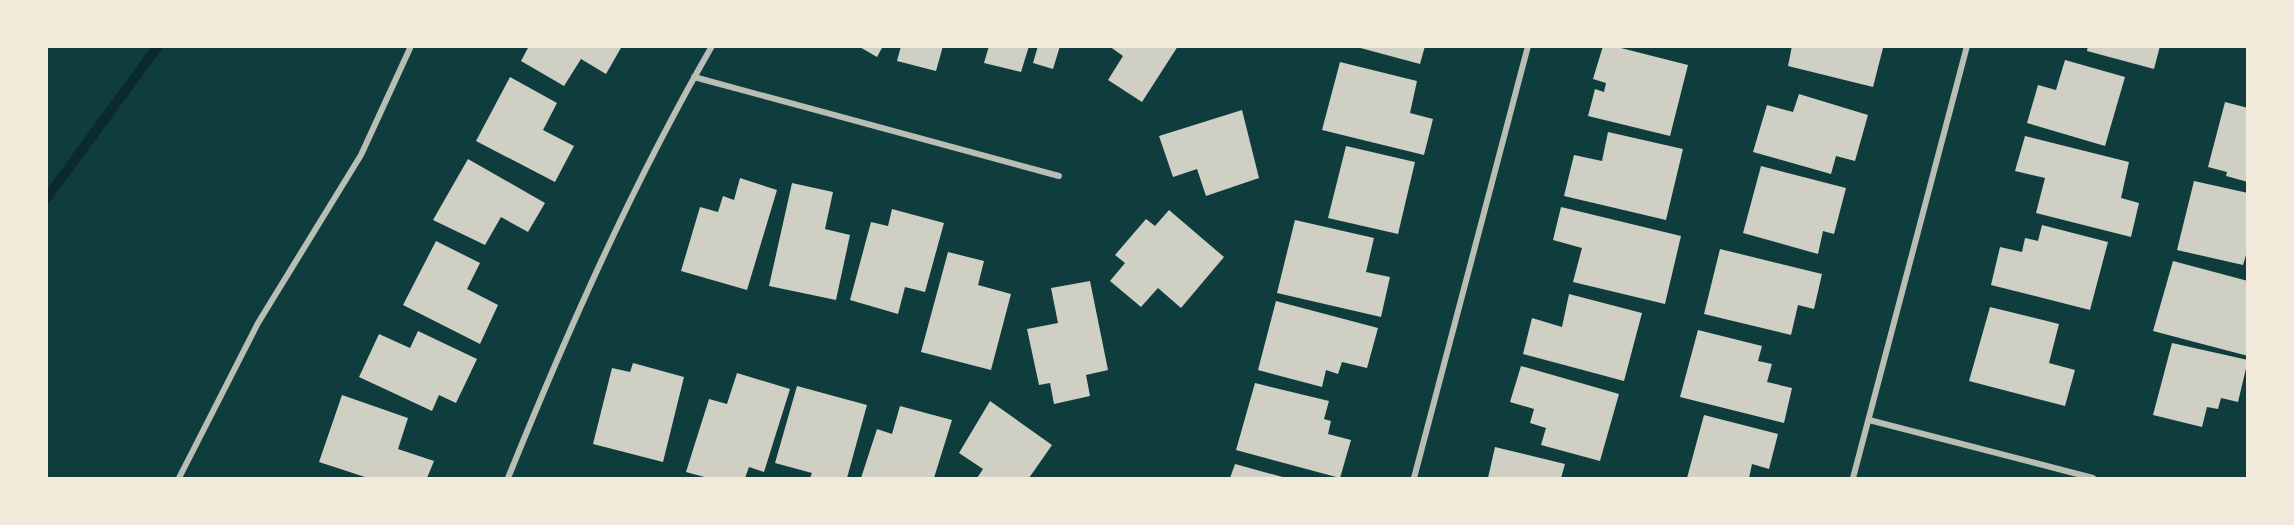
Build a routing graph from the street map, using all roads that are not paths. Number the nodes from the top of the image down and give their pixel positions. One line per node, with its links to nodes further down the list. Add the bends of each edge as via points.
1 (411, 46): 8 (street, via 361,155 258,323)
2 (712, 46): 5 (street)
3 (1528, 46): 10 (street)
4 (1967, 46): 7 (street)
5 (694, 77): 6 (street); 9 (street, via 623,213 558,354)
6 (1059, 176)
7 (1869, 420): 11 (street); 12 (street)
8 (179, 478)
9 (508, 478)
10 (1414, 478)
11 (1853, 478)
12 (2093, 478)

